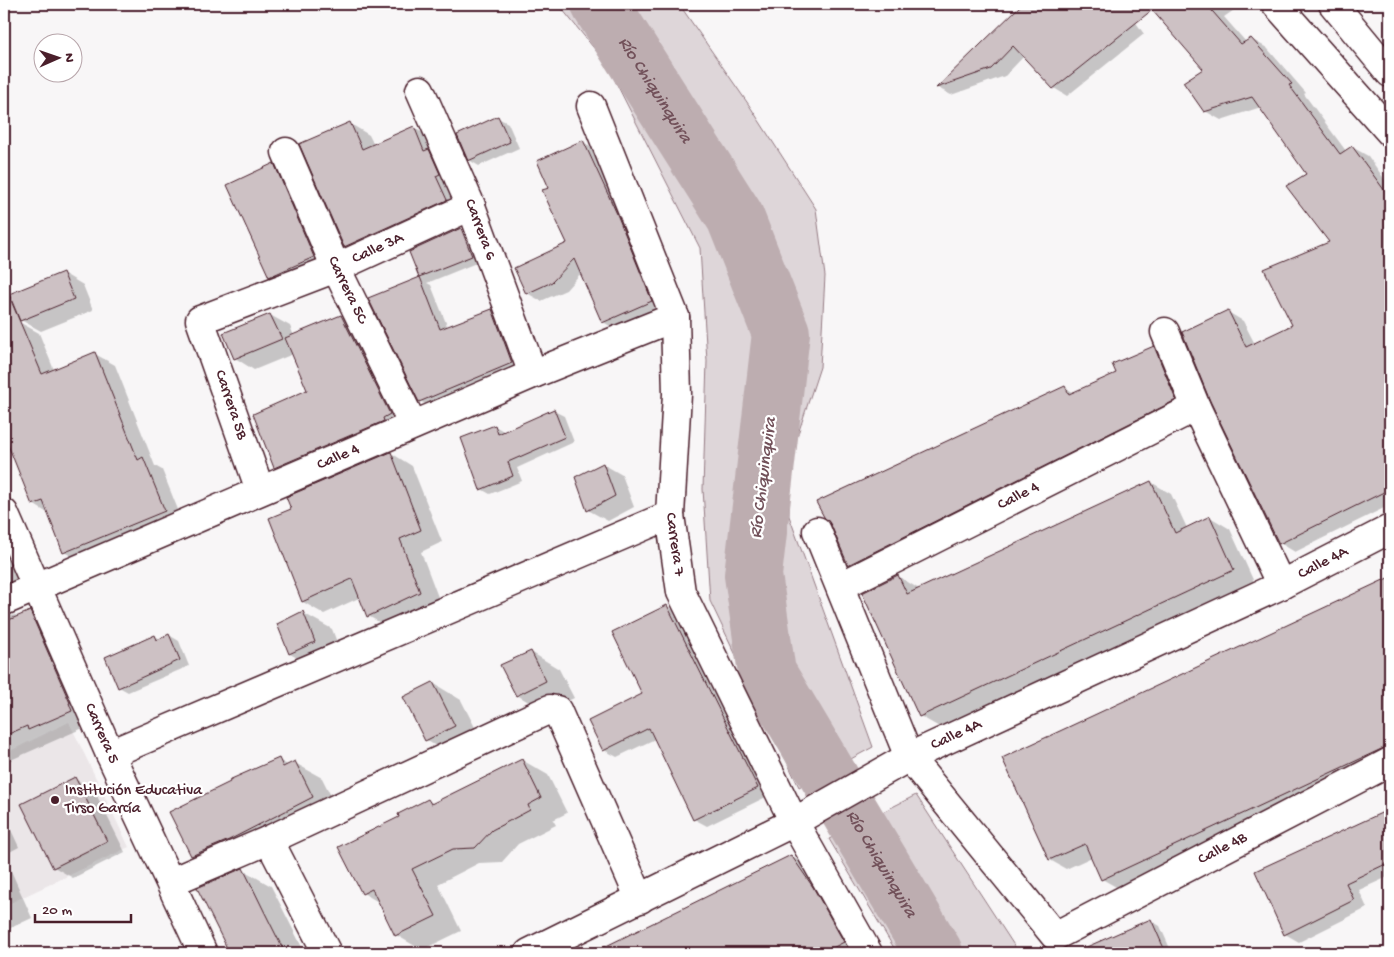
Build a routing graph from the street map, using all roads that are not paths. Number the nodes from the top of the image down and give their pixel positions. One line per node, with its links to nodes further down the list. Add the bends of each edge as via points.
1 (1276, 4): 6 (street)
2 (1343, 7): 3 (street)
3 (1390, 73)
4 (420, 90): 8 (street, Carrera 6)
5 (591, 106): 10 (street, Carrera 7)
6 (1390, 132)
7 (286, 152): 9 (street, Carrera 5C)
8 (471, 206): 9 (street, Calle 3A); 13 (street, Carrera 6)
9 (336, 268): 11 (street, Calle 3A); 15 (street, Carrera 5C)
10 (675, 317): 13 (street, Calle 4); 18 (street, Carrera 7, via 677,394)
11 (200, 320): 16 (street, Carrera 5B)
12 (1165, 332): 14 (street)
13 (533, 374): 15 (street, Calle 4)
14 (1196, 407): 22 (street, Calle 4); 23 (street)
15 (413, 425): 16 (street, Calle 4)
16 (260, 490): 21 (street, Calle 4)
17 (4, 512): 21 (street, Carrera 5)
18 (670, 515): 25 (street); 28 (street, Carrera 7, via 681,592)
19 (1390, 529): 23 (street, Calle 4A)
20 (816, 531): 22 (street)
21 (37, 586): 24 (street, Calle 4); 25 (street, Carrera 5)
22 (841, 586): 26 (street)
23 (1281, 586): 26 (street, Calle 4A)
24 (4, 601)
25 (110, 754): 30 (street, Carrera 5)
26 (909, 757): 27 (street, Calle 4B, via 1055,936); 28 (street, Calle 4A)
27 (1390, 762)
28 (806, 816): 31 (street, Calle 4A); 35 (street, Carrera 7)
29 (269, 840): 30 (street); 31 (street, via 550,708 557,710); 33 (street)
30 (171, 882): 32 (street, Carrera 5)
31 (640, 899): 34 (street, Calle 4A)
32 (203, 953)
33 (327, 953)
34 (529, 953)
35 (868, 953)

